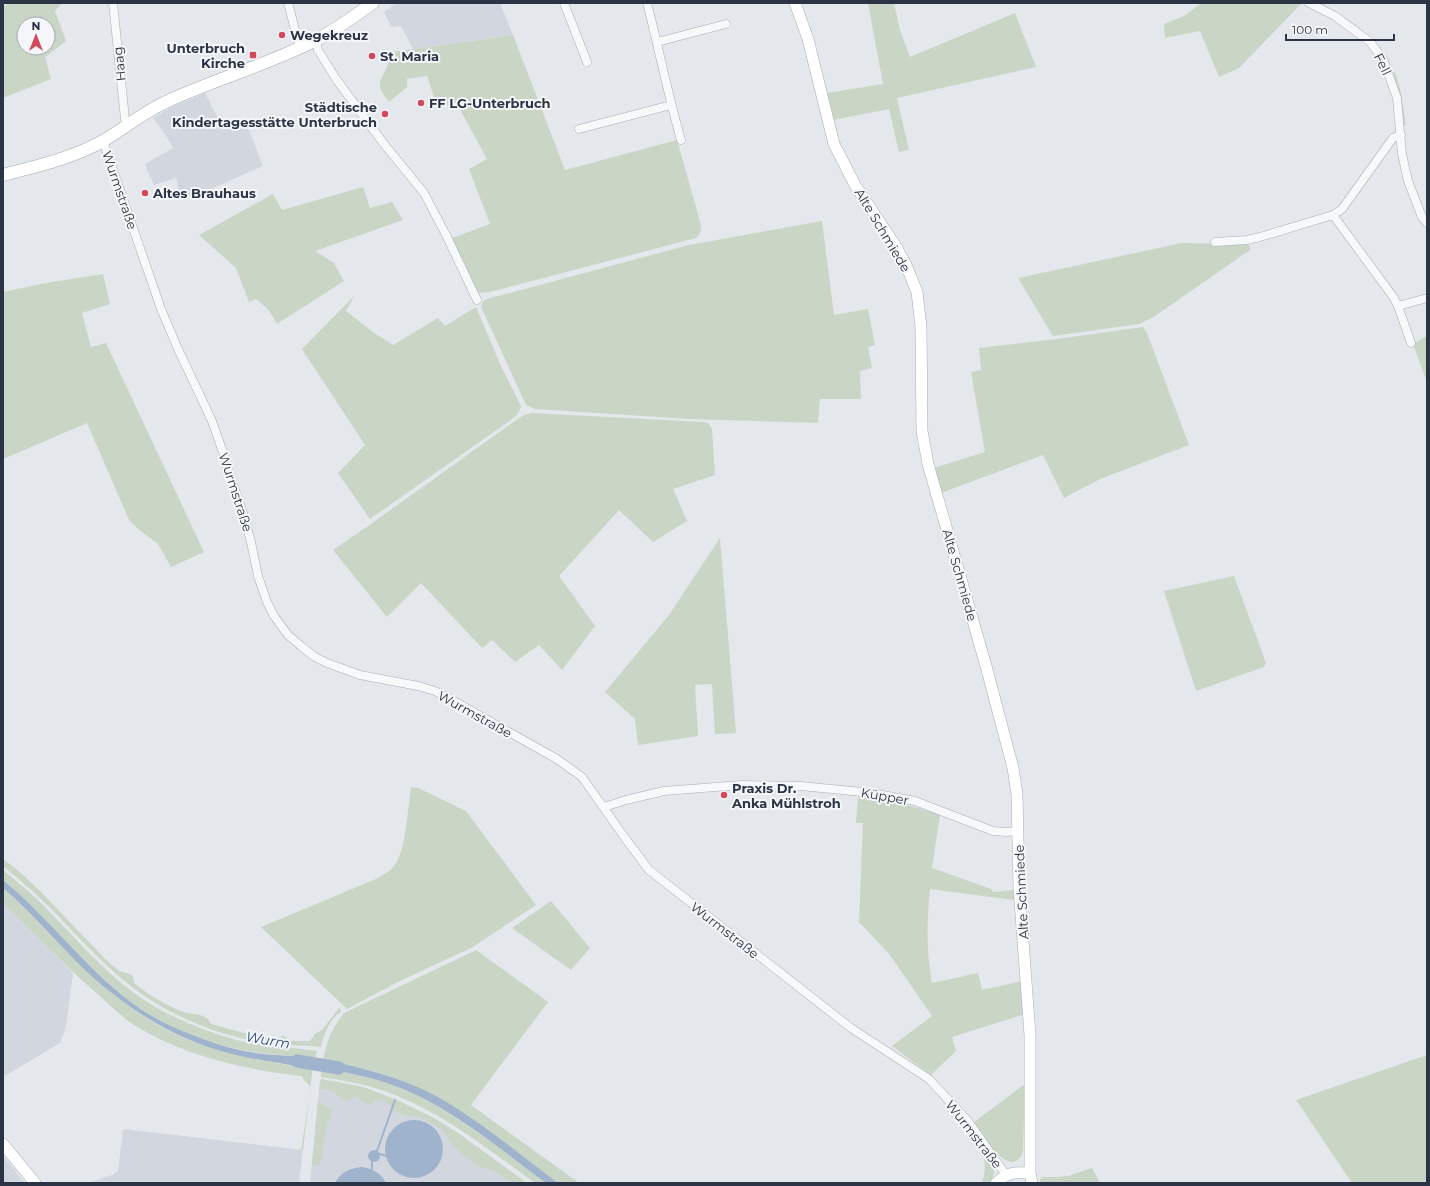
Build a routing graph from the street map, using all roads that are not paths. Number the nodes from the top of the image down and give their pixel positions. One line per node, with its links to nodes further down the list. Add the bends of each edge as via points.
1 (113, 3): 14 (street, Haag)
2 (288, 3): 11 (street)
3 (373, 3): 9 (main road)
4 (564, 3): 12 (street)
5 (647, 3): 10 (street)
6 (796, 3): 28 (street, Alte Schmiede, via 808,39 834,144 855,185 906,264 917,292 921,327 923,438 928,464 1013,768)
7 (1309, 3): 16 (street, Fell, via 1335,16 1370,42 1383,59 1397,98)
8 (726, 24): 10 (street)
9 (316, 41): 11 (main road); 24 (street, via 318,50 336,79 424,193)
10 (657, 42): 13 (street)
11 (302, 47): 14 (main road, via 168,101)
12 (587, 62)
13 (671, 105): 15 (street); 17 (street)
14 (127, 126): 18 (main road)
15 (579, 129)
16 (1401, 135): 20 (street, via 1394,138 1342,209); 21 (street, Fell, via 1408,180 1422,217)
17 (681, 140)
18 (103, 141): 19 (main road, via 55,161); 27 (street, Wurmstraße, via 161,309 212,421 243,513 267,602 288,635 315,657 327,663 360,675 436,691 557,759 582,776)
19 (3, 175)
20 (1333, 215): 22 (street, via 1247,240); 25 (street)
21 (1427, 222)
22 (1215, 242)
23 (1427, 298): 25 (street)
24 (477, 300)
25 (1398, 306): 26 (street)
26 (1411, 343)
27 (604, 807): 28 (street, Küpper, via 664,791 741,785 801,786 872,793 915,801 993,831); 30 (street, Wurmstraße, via 649,870 851,1028 929,1079 968,1121)
28 (1018, 831): 31 (street, Alte Schmiede, via 1019,888 1030,1035)
29 (3, 1144): 32 (street)
30 (1006, 1175): 31 (street, Wurmstraße, via 1017,1172); 33 (street)
31 (1031, 1178)
32 (35, 1183)
33 (996, 1183)

